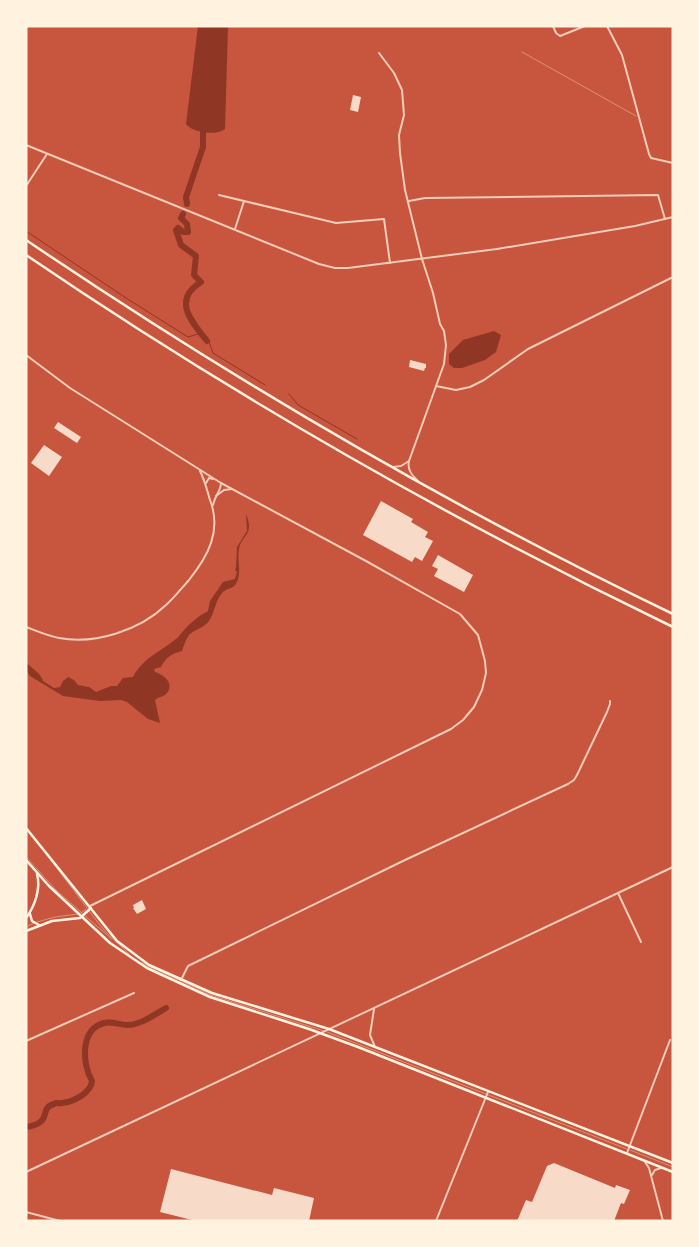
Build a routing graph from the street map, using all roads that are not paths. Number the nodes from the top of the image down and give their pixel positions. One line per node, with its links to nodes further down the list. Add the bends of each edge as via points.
1 (553, 26): 2 (street, via 560,36)
2 (585, 26)
3 (608, 26): 6 (street, via 622,55)
4 (379, 52): 13 (street, via 402,90 404,115 399,135)
5 (522, 52): 6 (lane)
6 (638, 117): 9 (street, via 651,158)
7 (26, 145): 8 (street)
8 (47, 154): 10 (street); 16 (street)
9 (673, 163)
10 (26, 186)
11 (219, 195): 12 (street)
12 (244, 201): 16 (street); 20 (street, via 336,224 384,218)
13 (408, 201): 15 (street, via 425,198 658,195); 19 (street)
14 (673, 217): 15 (street)
15 (666, 219): 19 (street)
16 (235, 229): 20 (street, via 324,266 348,268)
17 (26, 240): 25 (main road, via 153,324)
18 (26, 256): 36 (main road, via 154,340 318,438 458,517)
19 (422, 259): 20 (street); 23 (street, via 446,345 444,364)
20 (390, 262)
21 (673, 276): 23 (street, via 528,349 484,380 456,390)
22 (26, 355): 26 (street, via 70,388)
23 (436, 386): 24 (street)
24 (409, 461): 25 (street); 28 (street, via 411,473)
25 (391, 467): 28 (main road)
26 (198, 469): 27 (street); 30 (street)
27 (214, 479): 29 (street); 30 (street, via 209,478)
28 (420, 482): 34 (main road, via 523,540)
29 (221, 483): 31 (street); 32 (street)
30 (206, 484): 33 (street)
31 (232, 489): 32 (street, via 224,490); 43 (street, via 460,614 481,643 485,682 474,707 451,729)
32 (214, 498): 33 (street)
33 (213, 505): 35 (street, via 214,533 204,559 177,594 151,617 117,633 82,639 59,638)
34 (673, 614)
35 (26, 627)
36 (673, 627)
37 (610, 700): 52 (street, via 577,775 568,784 188,966)
38 (26, 828): 43 (main road)
39 (26, 858): 41 (main road); 45 (lane)
40 (673, 868): 42 (street)
41 (36, 872): 44 (main road, via 39,881 37,895); 45 (main road)
42 (618, 893): 51 (street); 54 (street)
43 (89, 908): 45 (main road); 50 (lane); 52 (main road, via 111,935 138,958)
44 (30, 913): 46 (main road); 47 (main road)
45 (82, 915): 47 (lane, via 55,917); 48 (main road); 50 (main road)
46 (26, 918)
47 (35, 923): 48 (main road); 49 (lane)
48 (39, 925): 49 (main road)
49 (26, 929)
50 (111, 941): 56 (lane, via 148,966 196,988); 57 (main road, via 147,968 195,991)
51 (641, 942)
52 (181, 980): 55 (main road, via 230,999)
53 (134, 993): 59 (street)
54 (374, 1009): 55 (street); 60 (street, via 370,1035)
55 (329, 1029): 56 (street); 60 (main road)
56 (325, 1032): 57 (street); 61 (lane)
57 (321, 1034): 61 (main road); 71 (street)
58 (670, 1040): 66 (street)
59 (26, 1042)
60 (375, 1047): 61 (main road); 62 (main road)
61 (372, 1051): 63 (lane); 64 (main road)
62 (466, 1083): 63 (main road); 65 (main road)
63 (470, 1088): 64 (main road); 65 (lane)
64 (465, 1090): 65 (main road)
65 (487, 1095): 66 (main road); 66 (main road); 75 (street)
66 (628, 1150): 67 (main road); 68 (main road); 69 (lane)
67 (644, 1160): 70 (main road); 72 (street)
68 (673, 1163)
69 (673, 1167)
70 (671, 1171): 72 (street, via 660,1168 652,1173)
71 (26, 1172)
72 (651, 1178): 76 (street)
73 (26, 1212): 74 (street)
74 (60, 1221)
75 (436, 1221)
76 (663, 1221)

